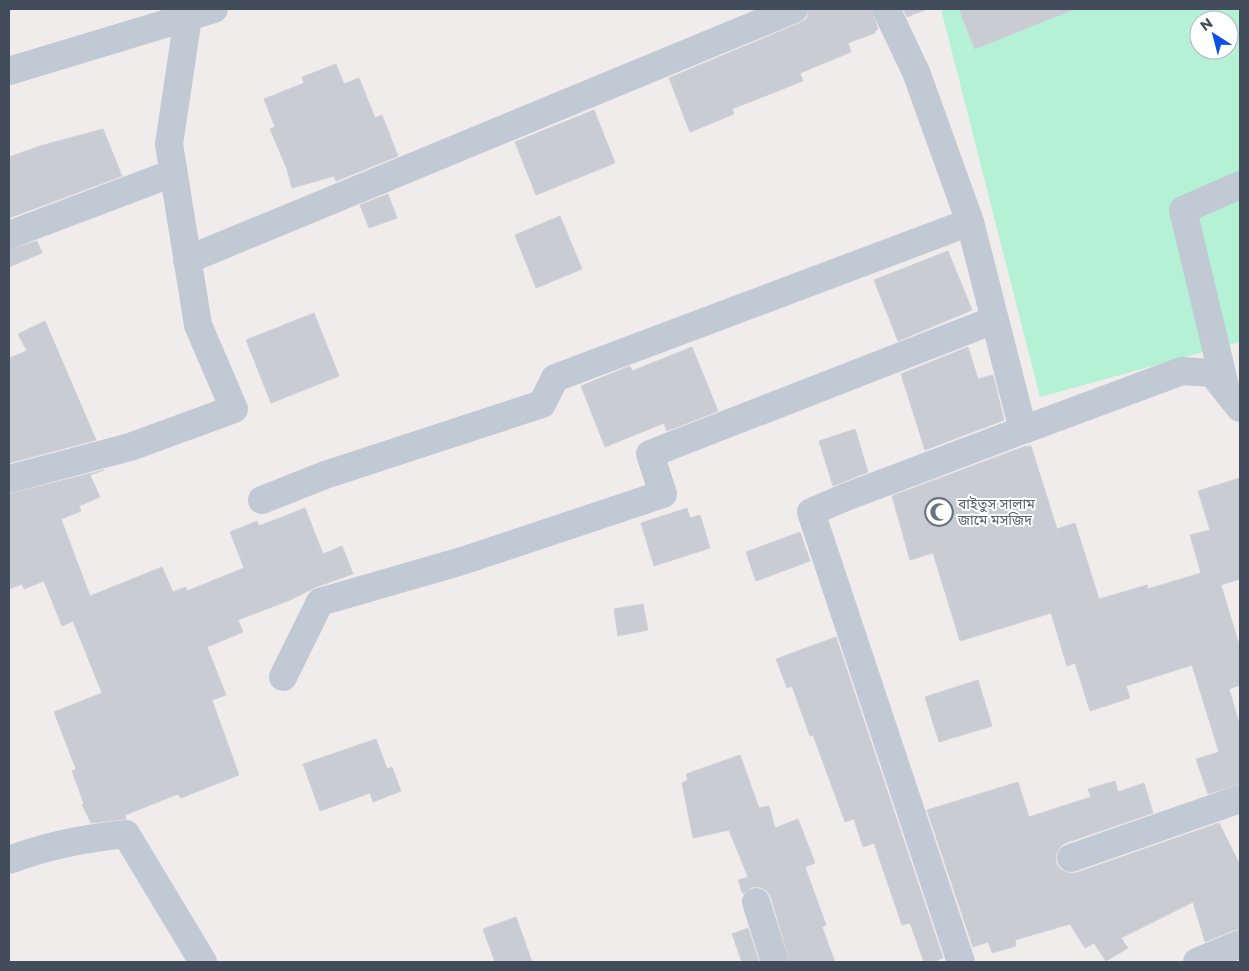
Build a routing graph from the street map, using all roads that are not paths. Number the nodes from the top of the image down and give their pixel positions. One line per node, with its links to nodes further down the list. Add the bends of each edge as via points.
1 (214, 9): 4 (street)
2 (794, 9): 10 (street)
3 (886, 9): 8 (street, via 916,72)
4 (188, 17): 5 (street); 6 (street, via 168,144)
5 (9, 71)
6 (173, 173): 9 (street); 10 (street)
7 (1240, 185): 12 (street, via 1183,210)
8 (970, 222): 11 (street); 15 (street, via 555,378 542,404 325,475)
9 (9, 235)
10 (187, 260): 14 (street, via 198,324 234,409 130,447)
11 (994, 320): 13 (street); 16 (street, via 650,454 663,494 462,561 320,602)
12 (1233, 399): 13 (street, via 1212,373 1182,370)
13 (1023, 430): 24 (street, via 811,512)
14 (9, 479)
15 (262, 500)
16 (283, 678)
17 (1240, 799): 18 (street)
18 (1071, 858)
19 (9, 860): 22 (street, via 34,850 126,834)
20 (756, 902): 23 (street)
21 (1240, 944): 25 (street)
22 (203, 962)
23 (775, 962)
24 (961, 962)
25 (1197, 962)

